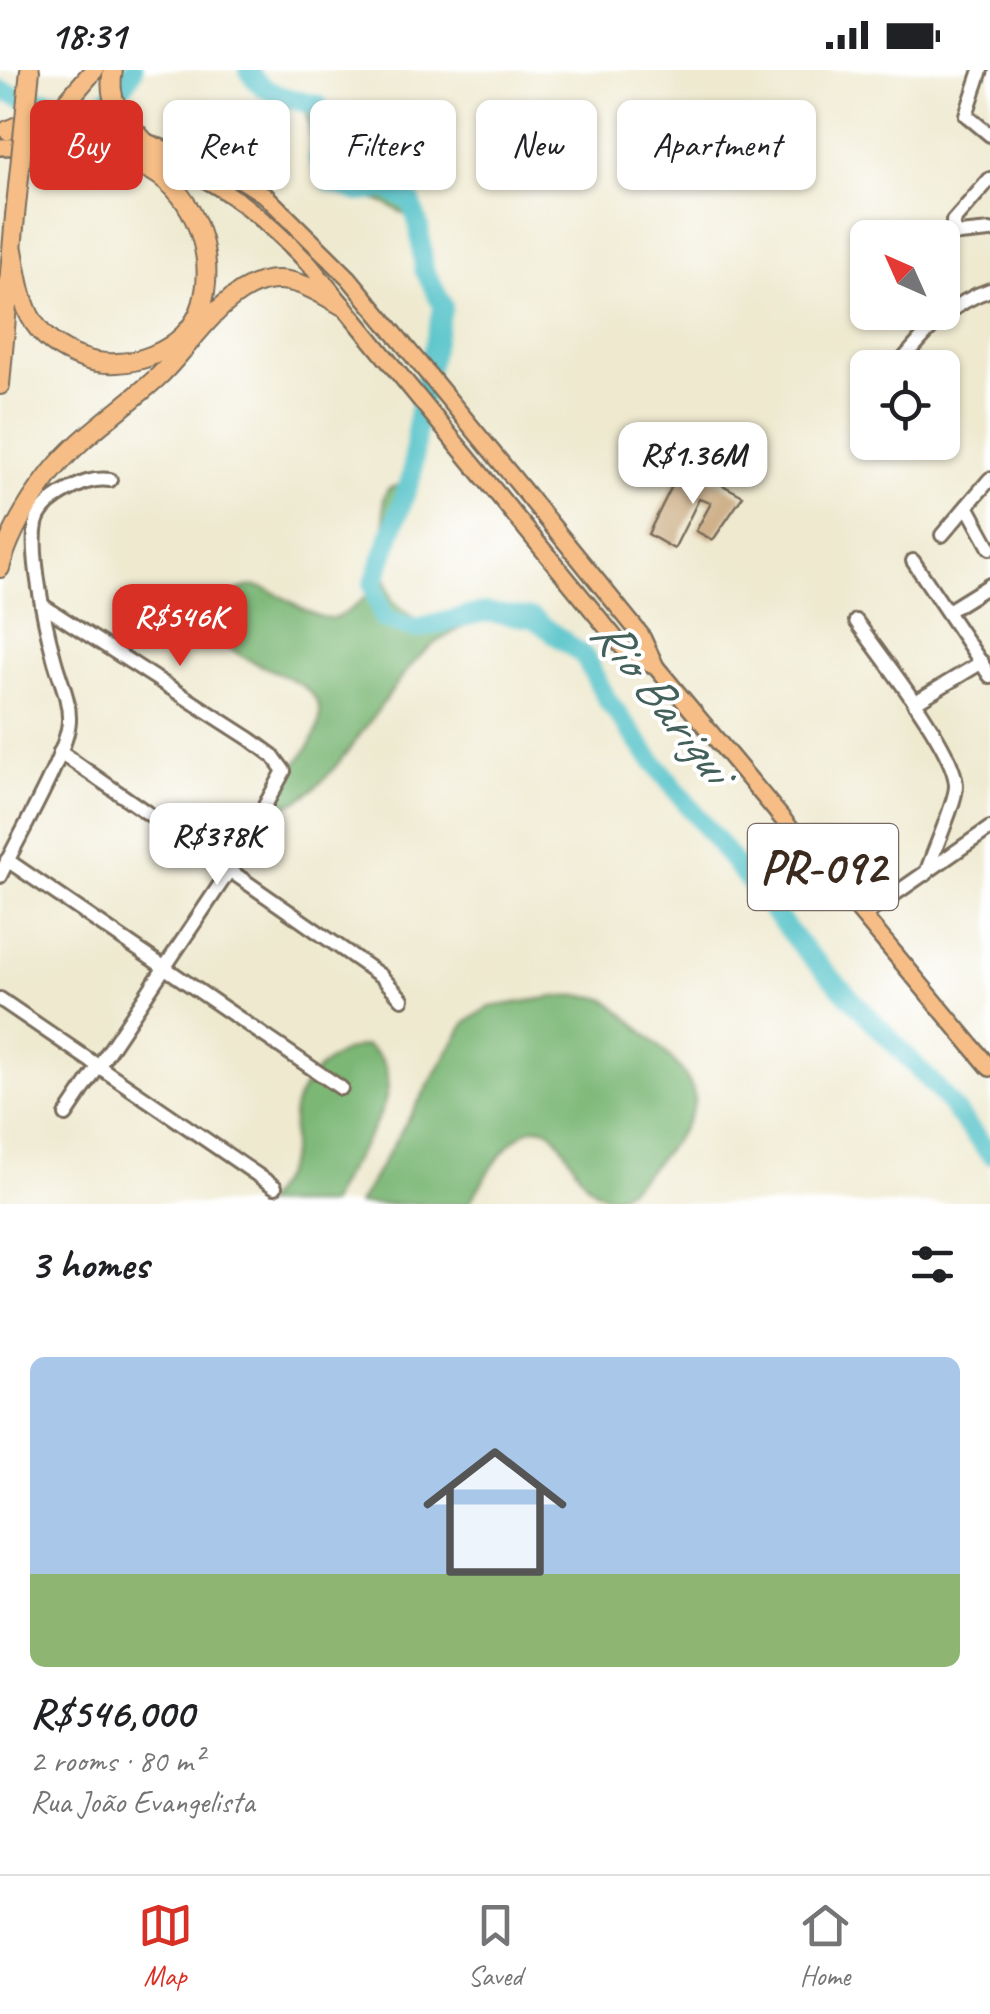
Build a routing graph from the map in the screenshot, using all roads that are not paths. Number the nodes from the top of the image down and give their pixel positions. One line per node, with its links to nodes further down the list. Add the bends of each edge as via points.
1 (30, 70): 12 (highway, bridge)
2 (981, 70): 4 (street, via 966,115)
3 (101, 74): 5 (highway, via 63,106); 7 (highway, via 113,104)
4 (990, 135)
5 (3, 136): 6 (main road, PR-092); 7 (main road, PR-092, via 61,130)
6 (30, 139)
7 (144, 141): 30 (main road, PR-092, via 266,196 349,278 640,635)
8 (143, 155): 14 (main road, PR-092, via 206,178 273,226)
9 (143, 167): 12 (highway, via 174,189 195,217 204,248 202,306 186,331 155,355 98,364 63,352 31,317)
10 (990, 179): 11 (street, via 953,222 959,234)
11 (990, 231)
12 (12, 250): 16 (highway)
13 (990, 290): 15 (street, via 959,304)
14 (341, 305): 24 (highway, via 287,280 244,290 52,472 6,542); 30 (main road, PR-092, via 626,650)
15 (913, 350)
16 (1, 363): 17 (highway)
17 (0, 384)
18 (990, 479): 20 (street)
19 (110, 480): 26 (street, via 88,480 41,512 36,526)
20 (967, 506): 21 (street); 22 (street)
21 (942, 535)
22 (990, 548)
23 (913, 561): 27 (street)
24 (0, 568)
25 (990, 585): 27 (street)
26 (42, 605): 33 (street, via 68,702 70,725); 36 (street, via 250,740 284,770)
27 (948, 612): 29 (street)
28 (856, 620): 32 (street)
29 (982, 662): 31 (street); 32 (street)
30 (656, 667): 39 (main road, PR-092)
31 (990, 676)
32 (914, 703): 37 (street, via 950,761 956,784)
33 (60, 752): 35 (street); 36 (street)
34 (990, 828): 37 (street)
35 (7, 860): 38 (street); 40 (street)
36 (230, 871): 40 (street); 42 (street, via 381,976)
37 (926, 874): 39 (street)
38 (0, 876)
39 (864, 916): 44 (main road, PR-092)
40 (164, 967): 43 (street); 45 (street)
41 (0, 999): 43 (street)
42 (402, 999)
43 (98, 1064): 46 (street); 47 (street)
44 (990, 1068)
45 (341, 1088)
46 (66, 1115)
47 (274, 1187)

